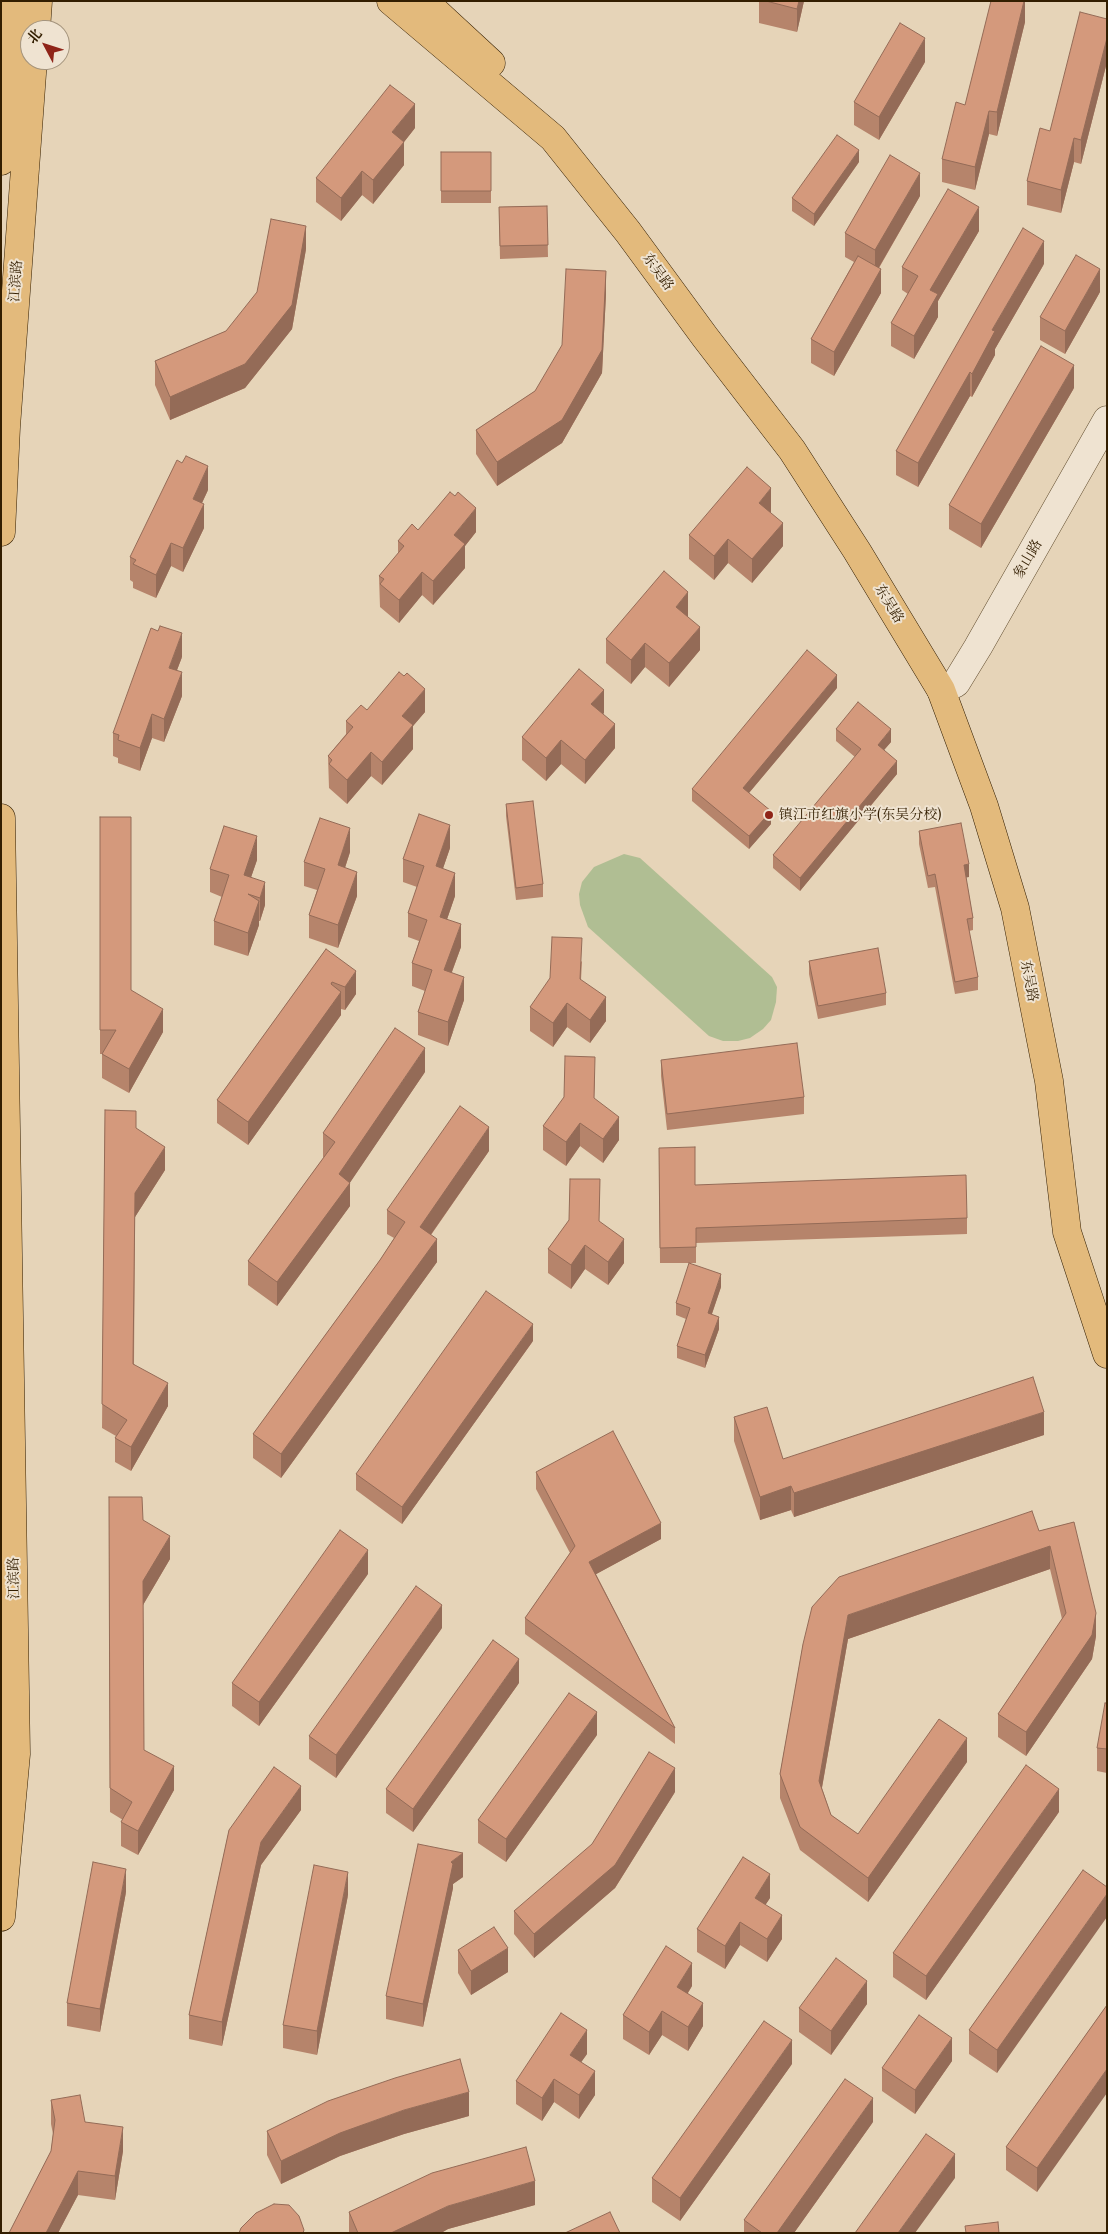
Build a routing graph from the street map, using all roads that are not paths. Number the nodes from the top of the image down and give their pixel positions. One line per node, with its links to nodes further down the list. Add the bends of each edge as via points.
1 (12, 1): 7 (main road)
2 (38, 1): 5 (main road)
3 (391, 1): 10 (main road, 东吴路, via 553,138 792,450)
4 (424, 1): 10 (main road, 东吴路, via 566,129 641,222 805,440 871,542)
5 (37, 20)
6 (32, 70): 9 (main road, 江滨路)
7 (1, 161)
8 (1107, 420): 10 (street, 象山路)
9 (1, 532)
10 (948, 687): 12 (main road, 东吴路, via 999,800 1031,904 1065,1079 1082,1229); 13 (main road, 东吴路, via 1015,908 1049,1081 1067,1232)
11 (1, 818): 14 (main road, 江滨路, via 16,1754)
12 (1107, 1303)
13 (1107, 1354)
14 (1, 1917)

